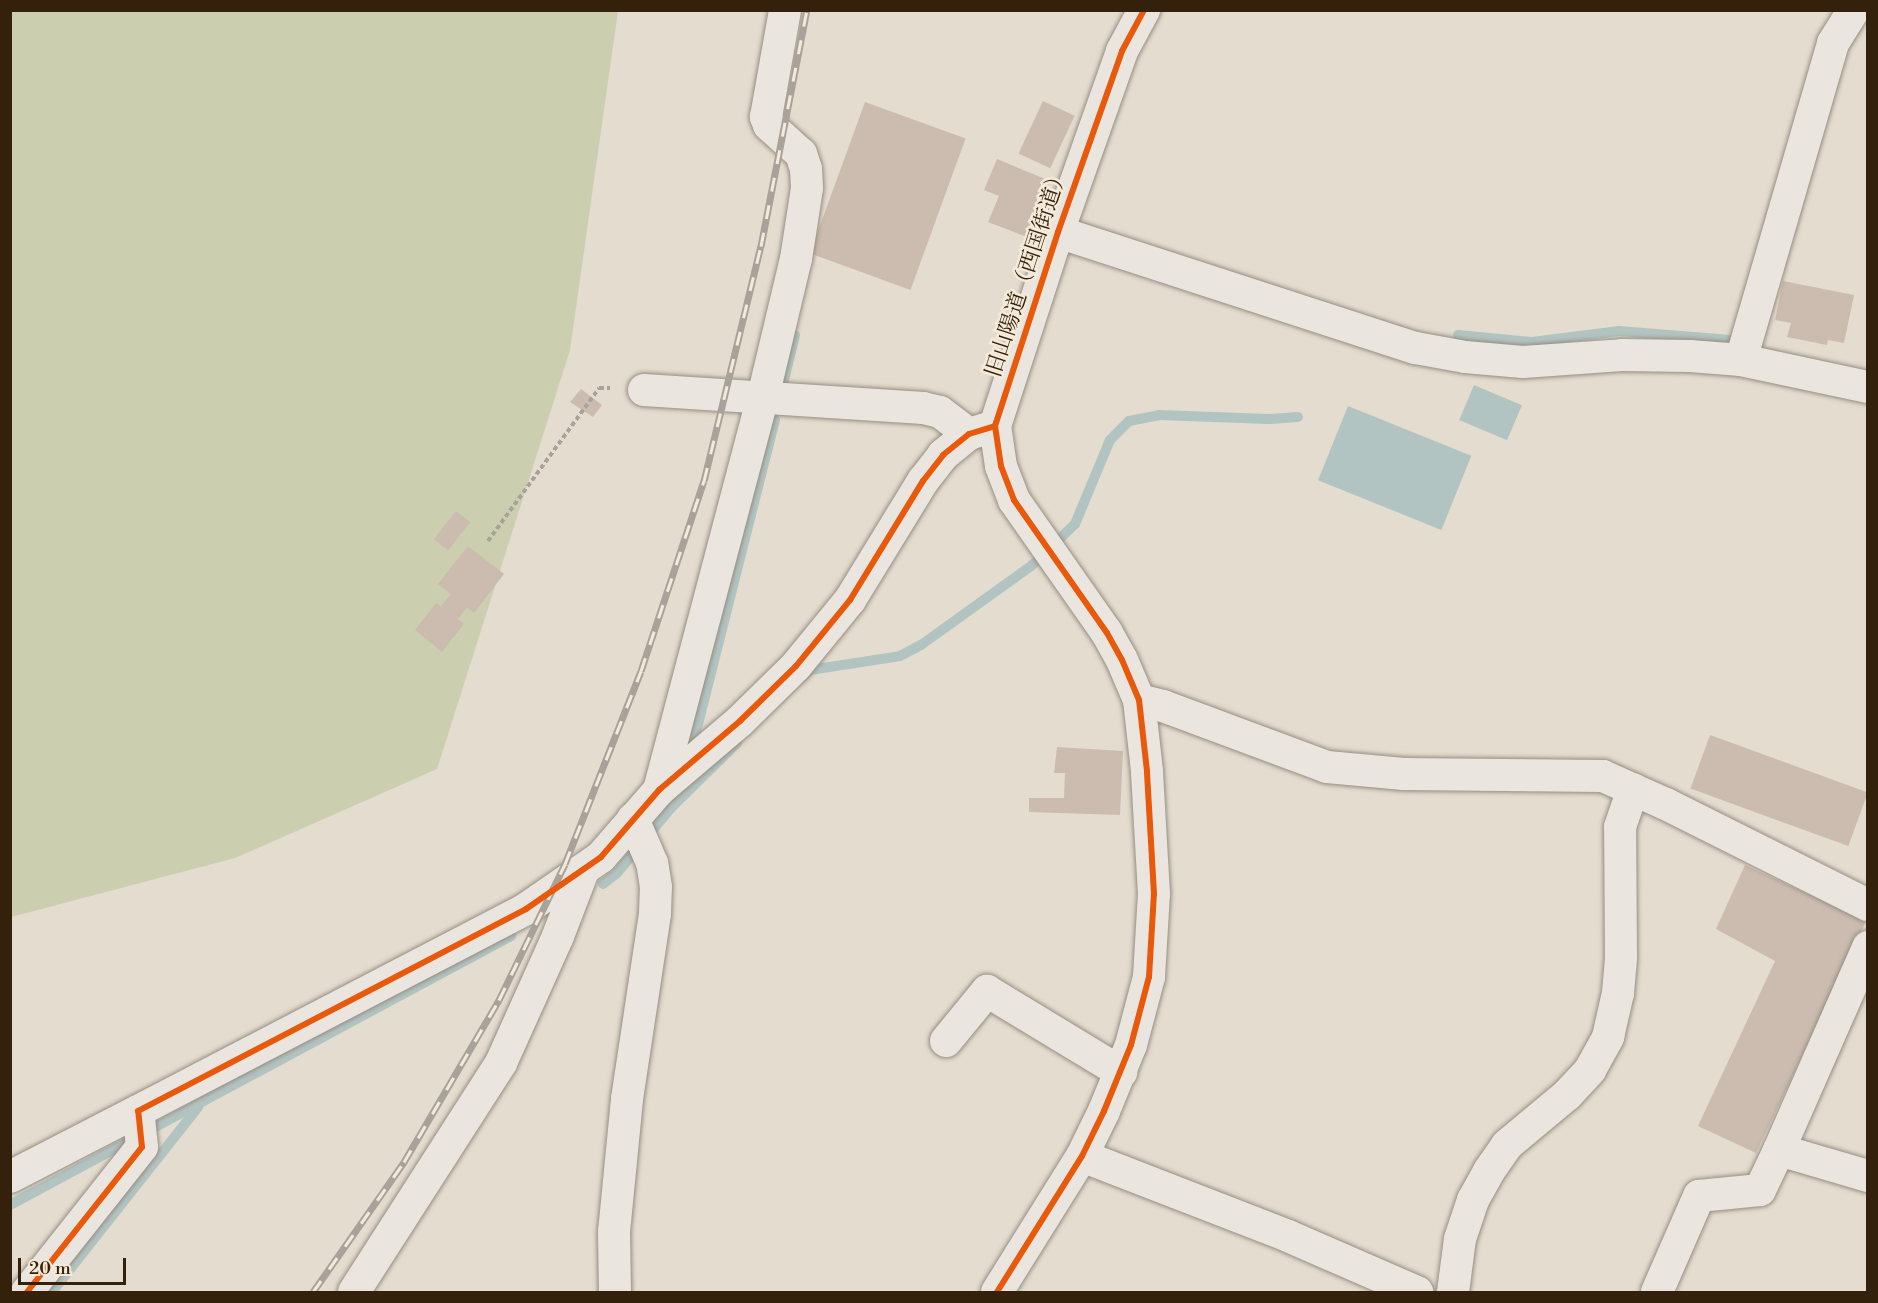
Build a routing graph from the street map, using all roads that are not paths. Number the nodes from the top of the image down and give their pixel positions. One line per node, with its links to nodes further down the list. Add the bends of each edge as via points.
1 (785, 10): 8 (street, via 766,117 768,125 801,154 807,188 796,259)
2 (1144, 10): 4 (street, 旧山陽道（西国街道）, via 1122,51)
3 (1854, 10): 5 (street, via 1833,43)
4 (1058, 232): 5 (street, via 1416,348 1523,362 1622,355); 9 (street, 旧山陽道（西国街道）)
5 (1741, 360): 6 (street)
6 (1868, 387)
7 (644, 390): 8 (street)
8 (764, 397): 9 (street, via 923,408); 12 (street)
9 (982, 430): 10 (street, 旧山陽道（西国街道）, via 1014,500 1107,633); 12 (street, via 943,455 850,600 796,666 740,721)
10 (1139, 700): 11 (street, via 1327,766 1404,774 1603,776); 18 (street, via 1148,771 1154,894 1149,977)
11 (1633, 789): 15 (street); 30 (street, via 1620,827 1621,957 1608,1037 1590,1070 1567,1095 1507,1145 1490,1171 1473,1200 1460,1239)
12 (658, 790): 13 (street)
13 (639, 834): 14 (street); 27 (street, via 656,887 655,913 627,1099 614,1232)
14 (583, 871): 19 (street, via 526,909); 26 (street, via 501,1063)
15 (1868, 906)
16 (1868, 947): 20 (street)
17 (946, 1041): 18 (street, via 987,991)
18 (1121, 1072): 21 (street)
19 (140, 1127): 23 (street); 25 (street)
20 (1779, 1150): 22 (street); 31 (street, via 1760,1190 1699,1196)
21 (1082, 1156): 24 (street, via 1288,1236); 28 (street)
22 (1868, 1176)
23 (10, 1177)
24 (1365, 1282): 29 (street)
25 (27, 1293)
26 (354, 1293)
27 (615, 1293)
28 (997, 1293)
29 (1418, 1293)
30 (1453, 1293)
31 (1658, 1293)

